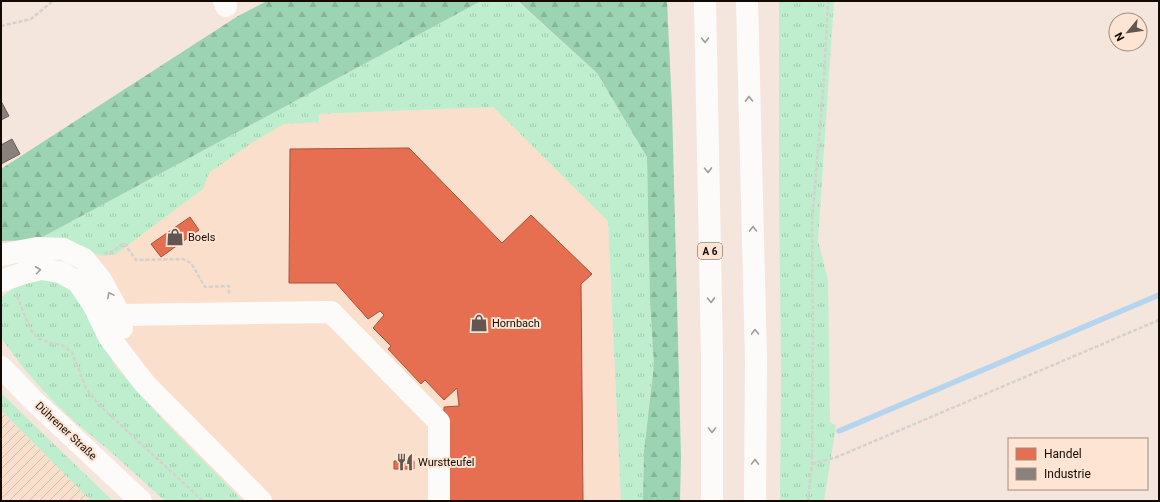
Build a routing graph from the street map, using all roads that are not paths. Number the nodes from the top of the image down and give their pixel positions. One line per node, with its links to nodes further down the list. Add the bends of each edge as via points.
1 (704, 1): 11 (main road, A 6, one-way to 11, via 712,355)
2 (747, 1): 12 (main road, one-way to 2, via 756,351)
3 (1, 255): 5 (main road, one-way to 3, via 101,280 84,259 63,249 37,248)
4 (9, 288): 6 (main road, one-way to 6, via 24,273 41,269 60,272 78,282 93,304 109,337)
5 (120, 315): 6 (main road); 10 (main road, via 331,312 439,422)
6 (125, 359): 9 (main road, via 163,403)
7 (1, 367): 8 (main road, Dührener Straße)
8 (136, 497)
9 (261, 501)
10 (439, 501)
11 (712, 501)
12 (755, 501)

